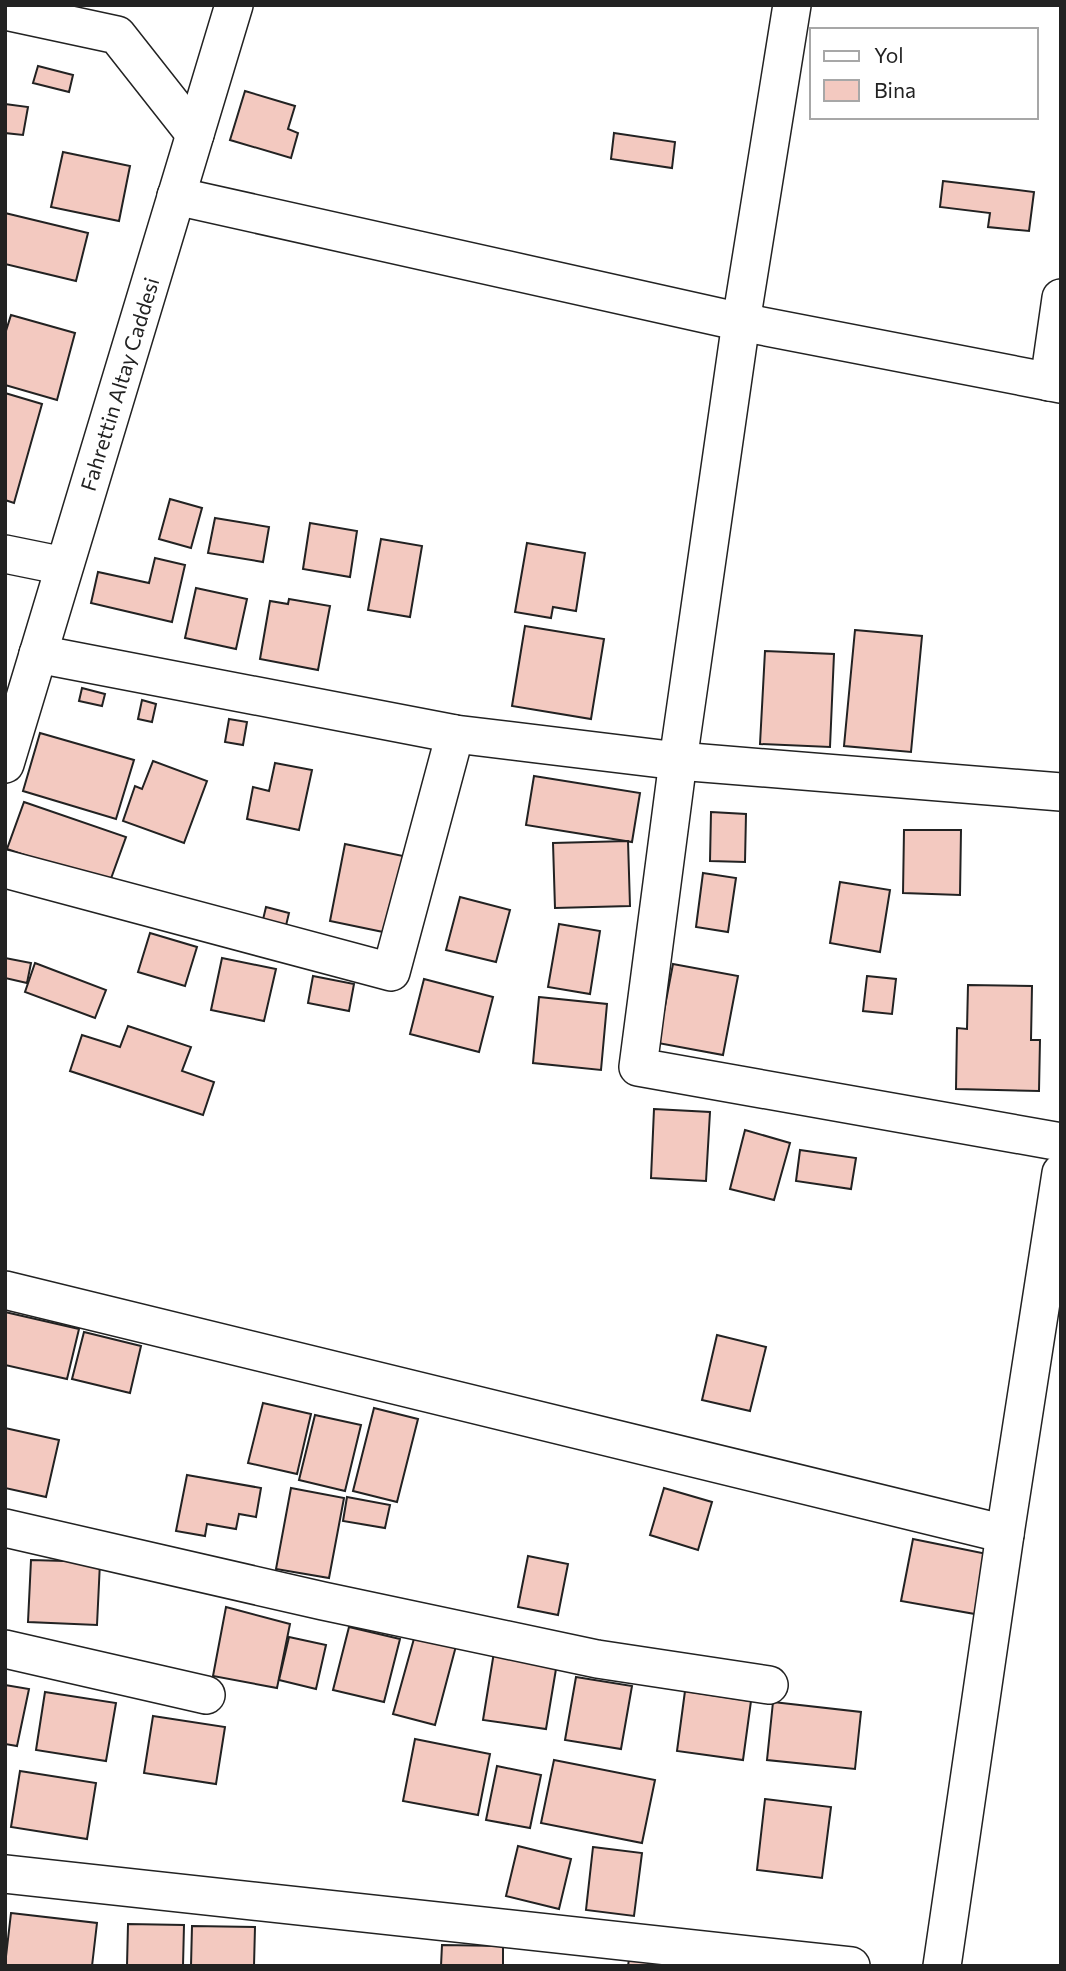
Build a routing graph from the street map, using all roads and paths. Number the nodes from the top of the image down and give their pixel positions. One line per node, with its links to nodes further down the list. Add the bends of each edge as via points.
1 (234, 5): 4 (street, Fahrettin Altay Caddesi)
2 (792, 5): 7 (street)
3 (5, 11): 4 (street, via 117,35)
4 (195, 134): 5 (street, Fahrettin Altay Caddesi)
5 (176, 196): 7 (street); 10 (street, Fahrettin Altay Caddesi)
6 (1061, 298): 8 (street)
7 (741, 322): 8 (street); 13 (street)
8 (1055, 383)
9 (5, 554): 10 (street)
10 (64, 566): 11 (street, Fahrettin Altay Caddesi)
11 (38, 654): 12 (street); 14 (street, Fahrettin Altay Caddesi)
12 (455, 734): 13 (street); 16 (street, via 391,972)
13 (678, 761): 15 (street); 17 (street, via 638,1067)
14 (5, 764)
15 (1061, 792)
16 (5, 870)
17 (1061, 1142)
18 (1061, 1173): 21 (street)
19 (5, 1290): 21 (street)
20 (5, 1528): 23 (street, via 583,1656)
21 (1005, 1534): 27 (street)
22 (5, 1649): 24 (street)
23 (769, 1685)
24 (206, 1695)
25 (5, 1874): 26 (street)
26 (851, 1966)
27 (942, 1966)

